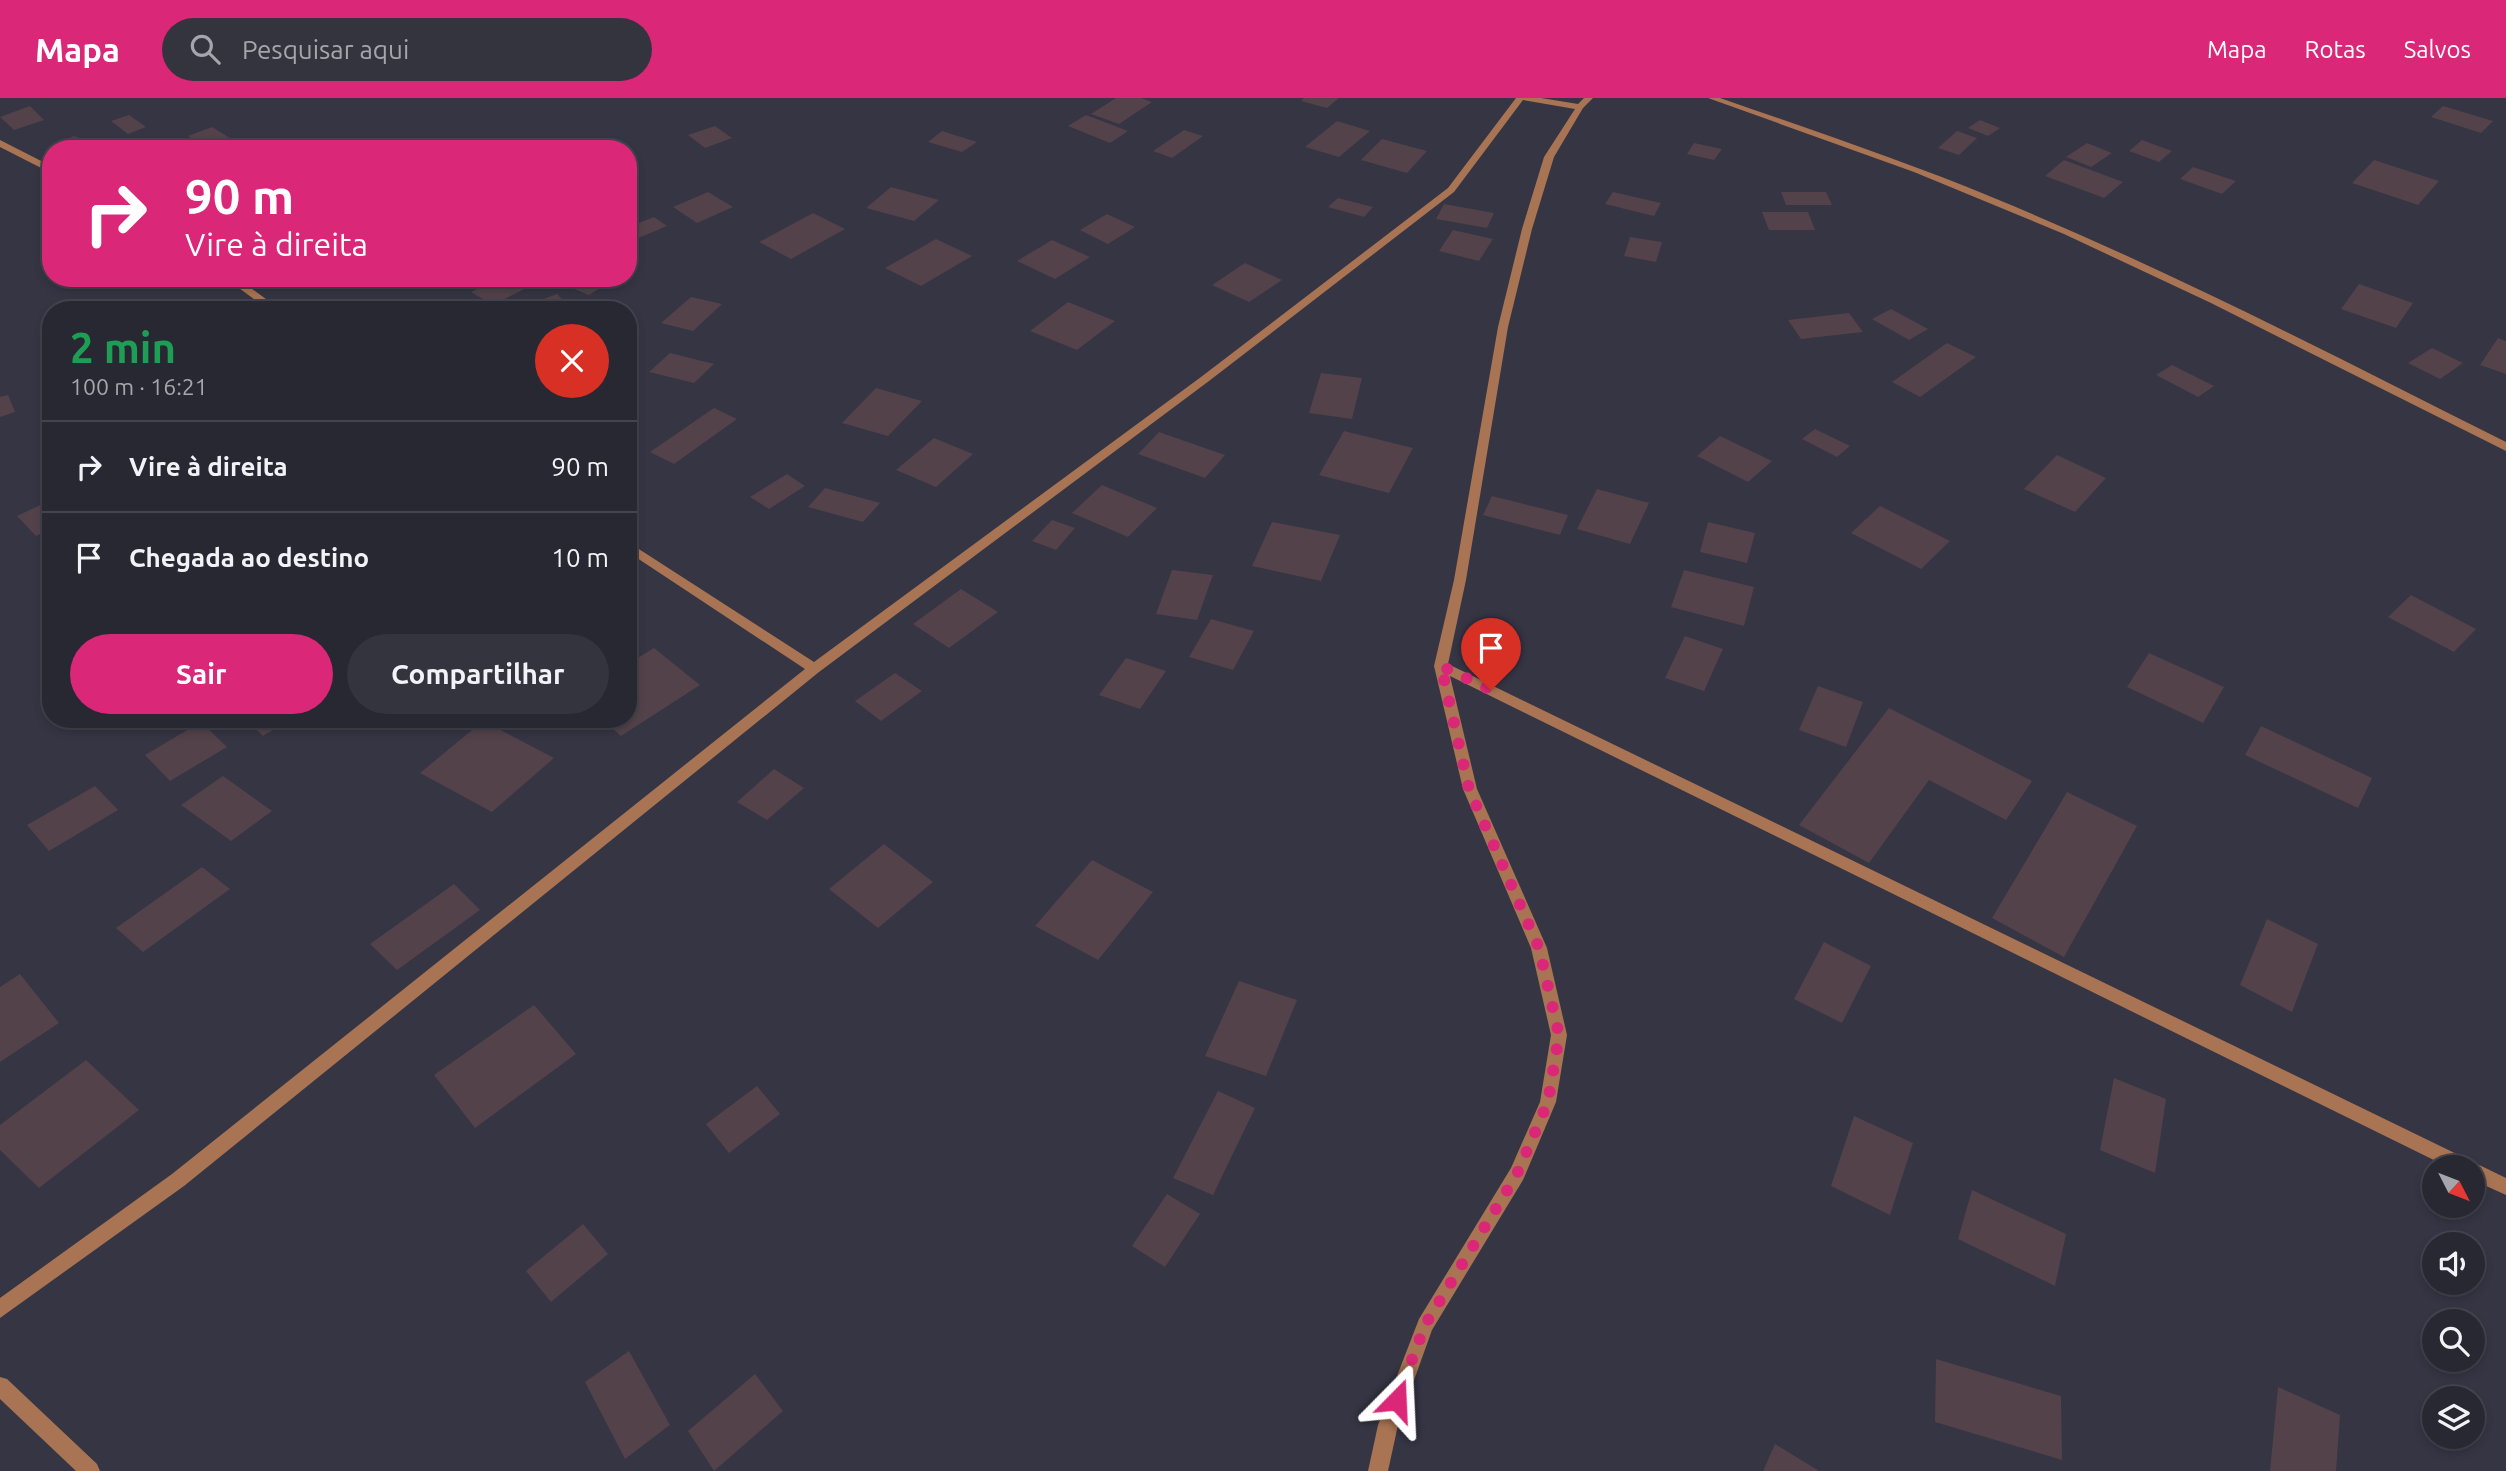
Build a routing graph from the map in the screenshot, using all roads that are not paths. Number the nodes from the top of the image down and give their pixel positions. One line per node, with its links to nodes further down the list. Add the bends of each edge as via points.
1 (1520, 98): 12 (street, via 1451,190)
2 (1525, 98): 4 (street)
3 (1712, 98): 9 (street, via 1917,170 2084,241 2297,341)
4 (1584, 103): 11 (street, via 1549,157 1503,327)
5 (0, 143): 6 (street)
6 (42, 165)
7 (243, 287): 8 (street)
8 (263, 301)
9 (2506, 447)
10 (637, 552): 12 (street)
11 (1441, 666): 13 (street); 19 (street, via 1469,789 1539,948 1559,1035 1548,1102 1517,1174 1425,1325 1388,1425)
12 (814, 669): 16 (street, via 178,1180)
13 (2440, 1155)
14 (2485, 1177): 15 (street)
15 (2506, 1187)
16 (0, 1310)
17 (0, 1386): 18 (street)
18 (90, 1471)
19 (1378, 1471)

